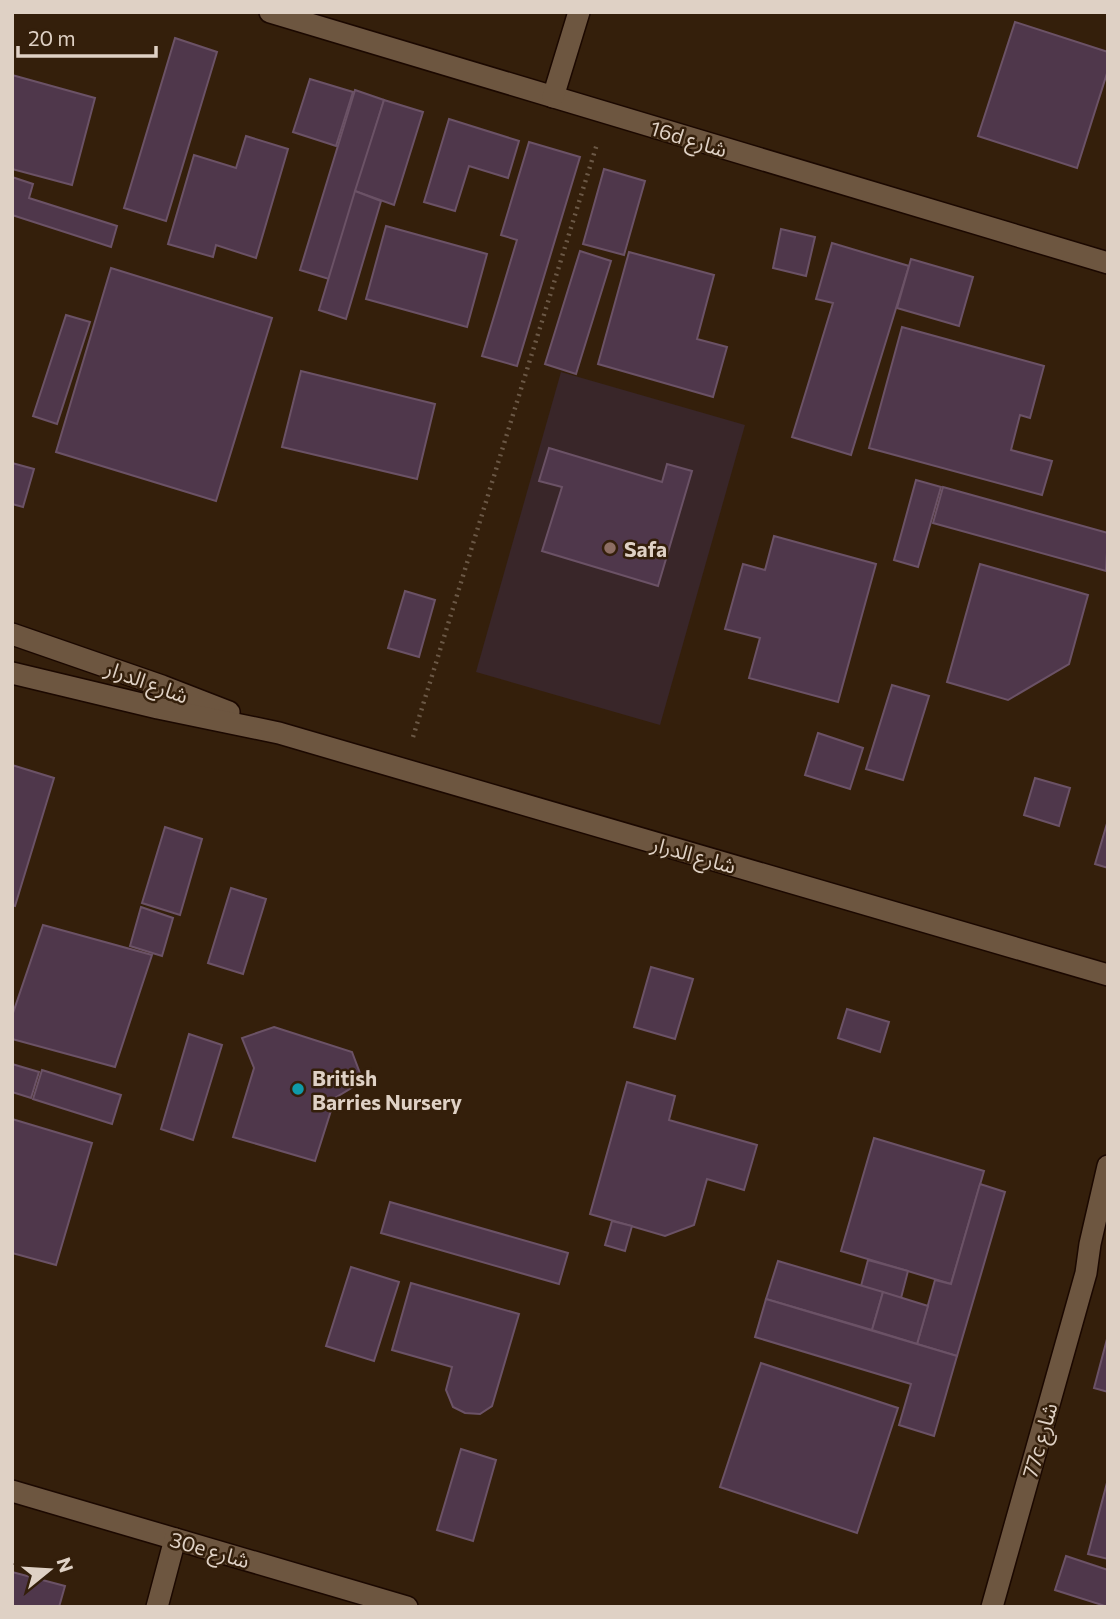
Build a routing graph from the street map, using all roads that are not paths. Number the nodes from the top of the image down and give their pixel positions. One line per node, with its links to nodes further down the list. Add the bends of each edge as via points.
1 (270, 12): 3 (street, 16d شارع)
2 (579, 12): 3 (street)
3 (553, 97): 4 (street, 16d شارع)
4 (1108, 263)
5 (12, 634): 7 (street, شارع الدرار)
6 (12, 673): 7 (street, شارع الدرار)
7 (279, 733): 8 (street, شارع الدرار)
8 (1108, 975)
9 (1108, 1166): 11 (street, 77c شارع)
10 (1108, 1229): 11 (street, 77c شارع)
11 (1086, 1273): 16 (street, 77c شارع)
12 (12, 1491): 13 (street, 30e شارع)
13 (175, 1539): 14 (street); 15 (street, 30e شارع)
14 (156, 1607)
15 (407, 1607)
16 (992, 1607)

